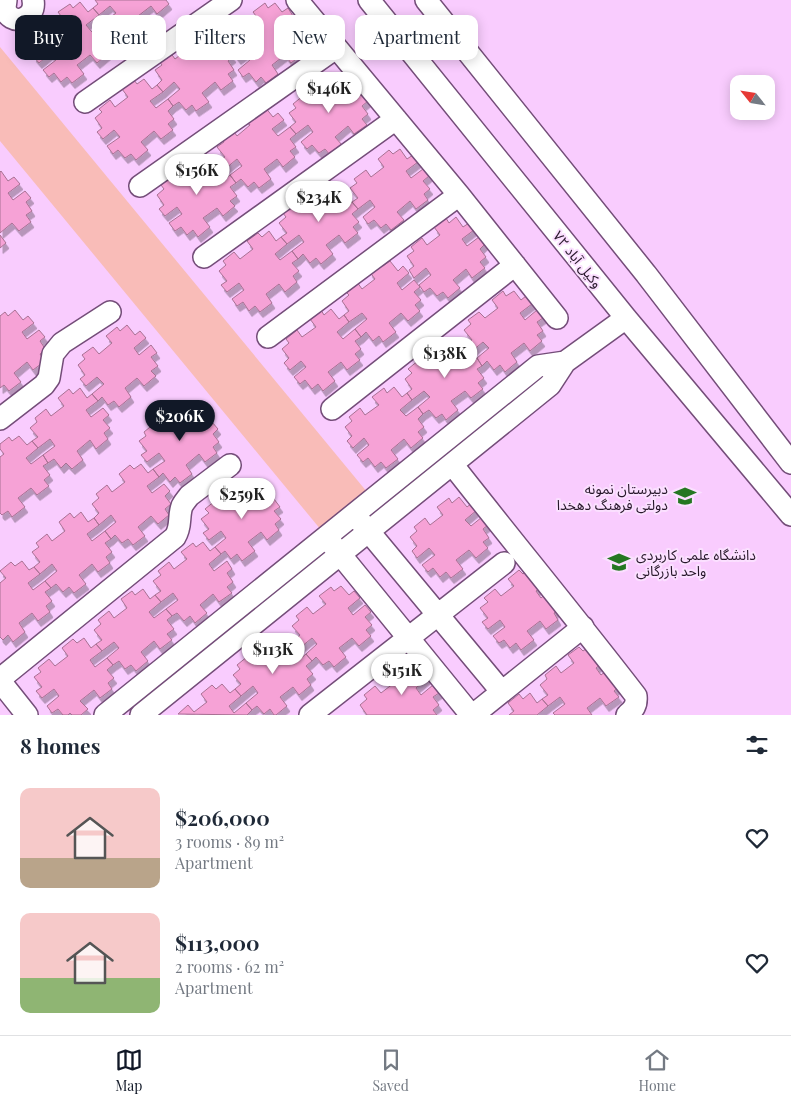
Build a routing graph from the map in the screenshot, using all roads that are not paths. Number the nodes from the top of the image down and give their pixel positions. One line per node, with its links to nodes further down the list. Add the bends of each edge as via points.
1 (6, 0): 7 (street, via 5,9 17,19 25,19)
2 (50, 0): 7 (street)
3 (231, 0): 11 (street)
4 (297, 0): 8 (street)
5 (369, 0): 19 (street, ۷۲ وکیل آباد)
6 (426, 0): 24 (street, via 646,274)
7 (32, 7)
8 (309, 15)
9 (345, 59): 12 (street)
10 (319, 60): 13 (street)
11 (85, 102)
12 (396, 119): 14 (street); 15 (street)
13 (140, 186)
14 (459, 195): 16 (street); 20 (street)
15 (204, 256)
16 (515, 264): 18 (street); 22 (street)
17 (110, 312): 23 (street, via 62,343 53,354 49,378 44,385)
18 (557, 318)
19 (626, 318): 21 (street); 28 (street, ۷۲ وکیل آباد)
20 (268, 337)
21 (565, 362): 25 (street, via 550,385); 27 (street, via 538,366)
22 (332, 409)
23 (0, 419)
24 (791, 463)
25 (452, 464): 29 (street); 34 (street)
26 (230, 465): 36 (street, via 185,501 175,537)
27 (354, 514): 29 (street); 30 (street)
28 (791, 514)
29 (369, 531): 31 (street); 33 (street)
30 (326, 537): 31 (street); 39 (street)
31 (340, 554): 35 (street); 40 (street)
32 (504, 563): 33 (street)
33 (437, 615): 35 (street); 37 (street)
34 (583, 627): 37 (street); 43 (street, via 636,696 637,703)
35 (408, 638): 41 (street); 42 (street)
36 (0, 680): 38 (street)
37 (502, 692): 42 (street)
38 (27, 715)
39 (105, 715)
40 (141, 715)
41 (310, 715)
42 (472, 715)
43 (627, 715)

